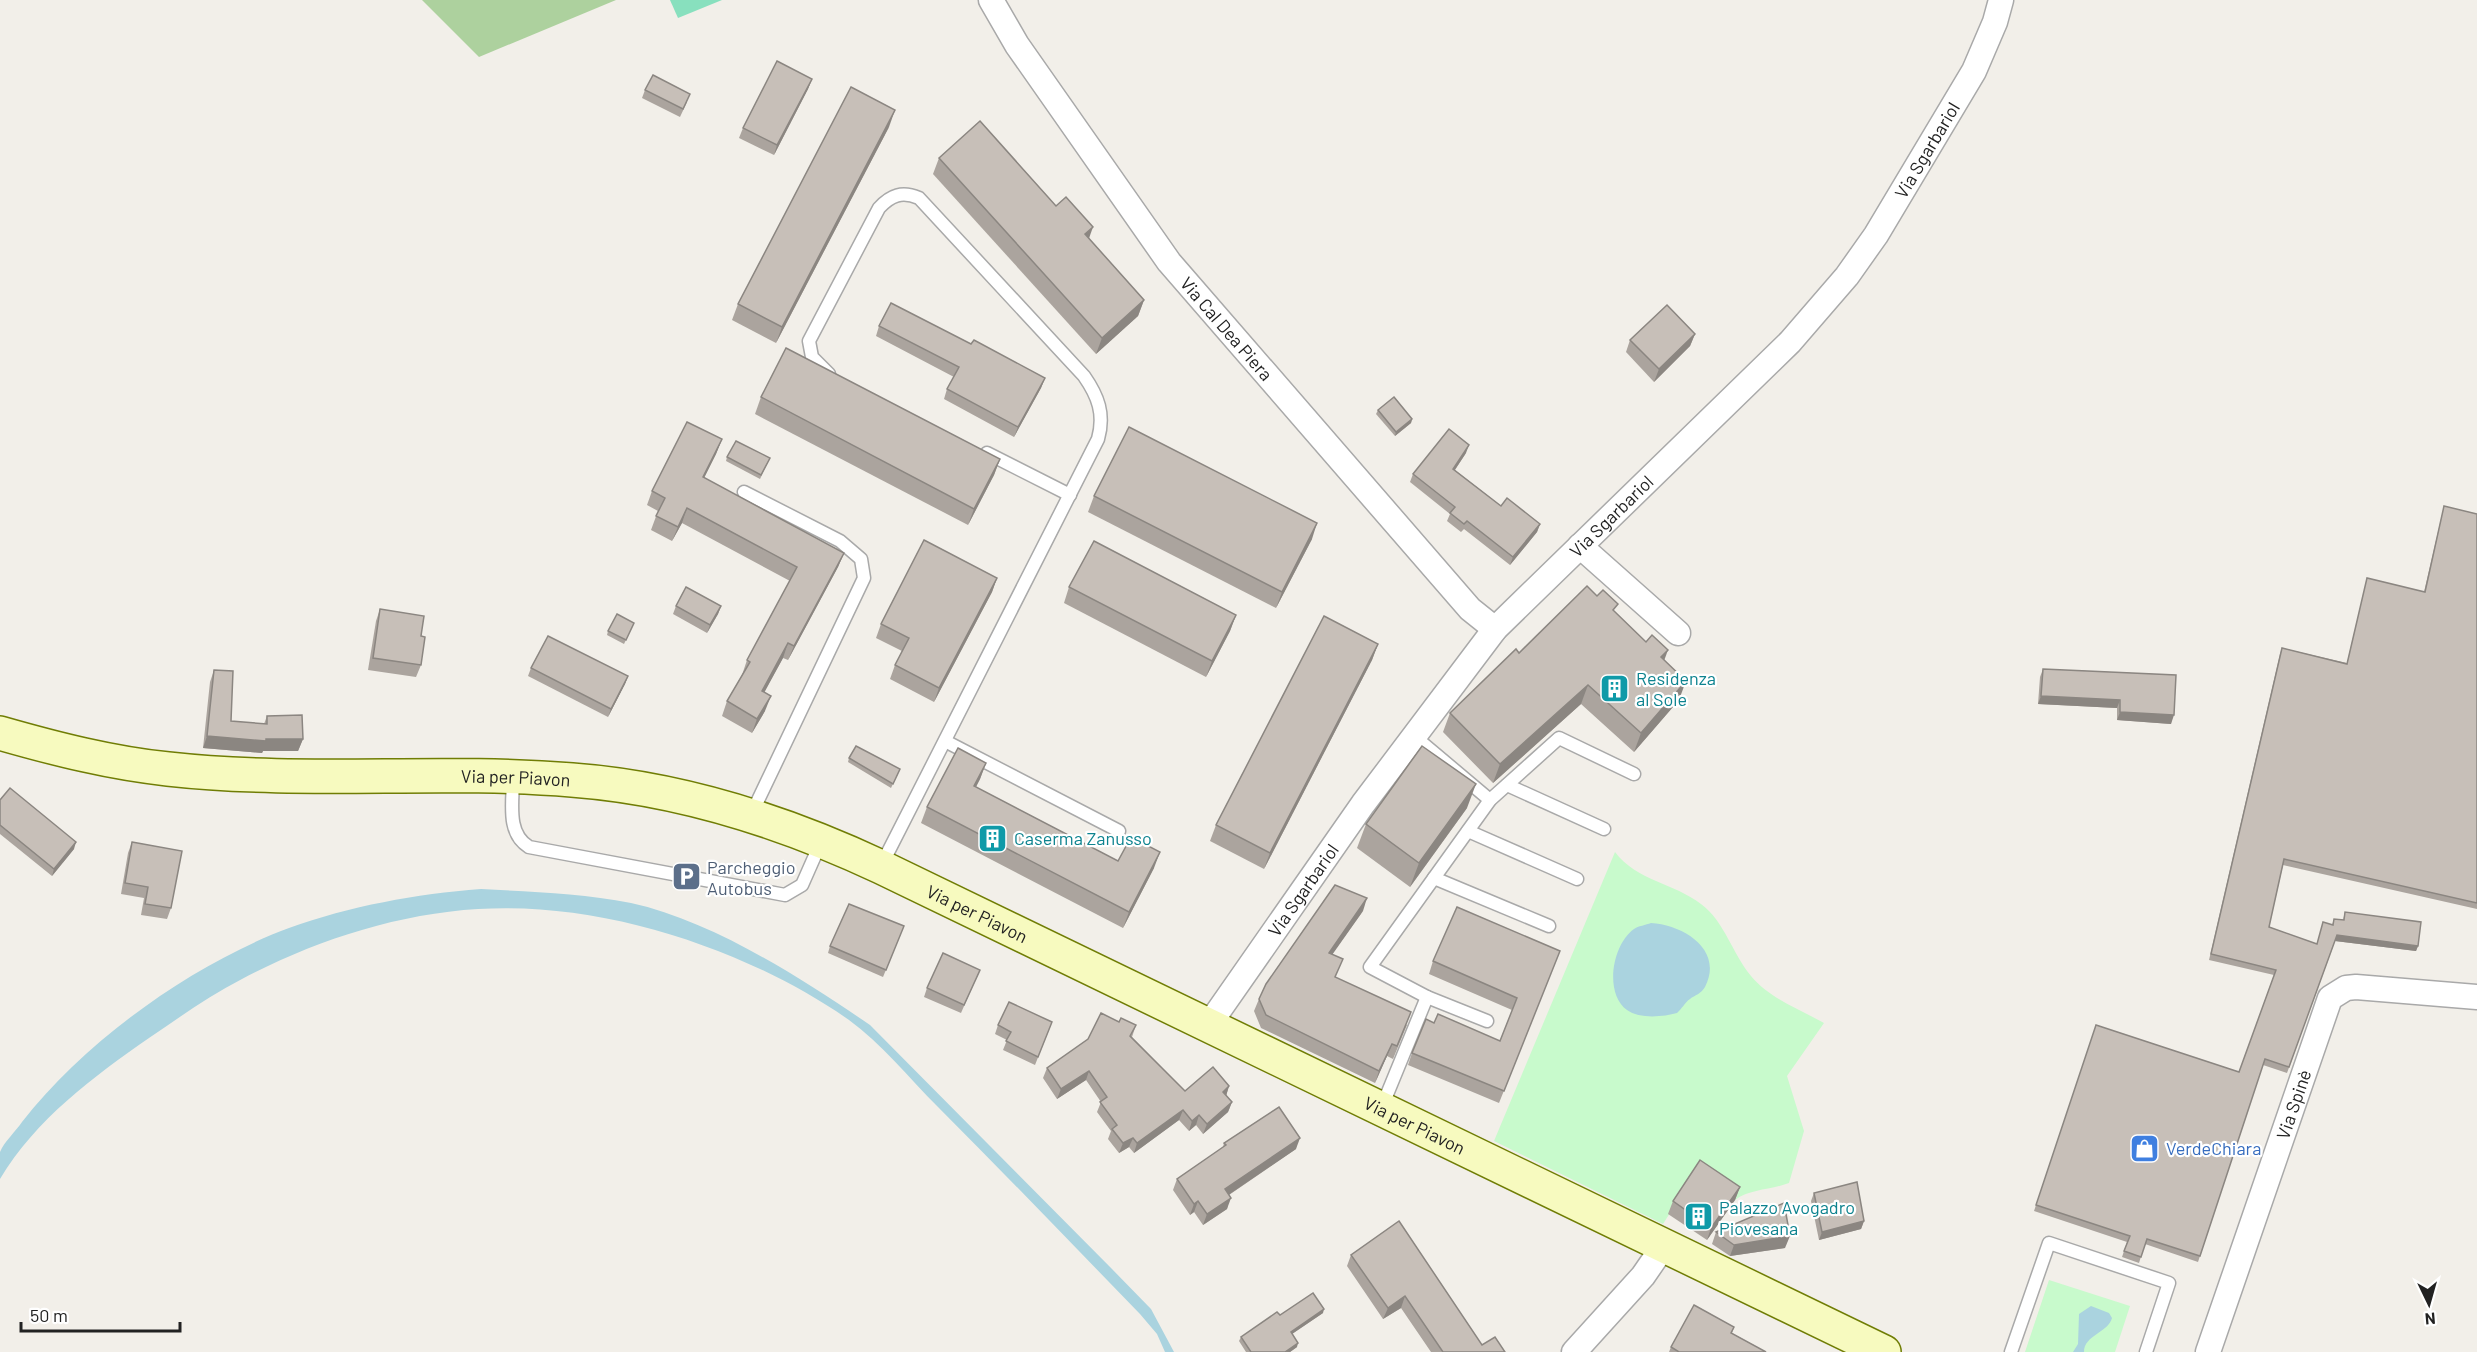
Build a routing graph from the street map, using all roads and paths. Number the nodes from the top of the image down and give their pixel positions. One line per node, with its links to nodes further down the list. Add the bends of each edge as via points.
1 (991, 0): 8 (street, Via Cal Dea Piera, via 1017,45 1169,262 1470,609)
2 (2001, 0): 7 (street, Via Sgarbariol, via 1974,71 1876,235 1847,276 1790,342)
3 (840, 379): 6 (lane, via 812,357 809,341 879,208 888,198 899,194 919,198 1084,376 1095,393 1101,429)
4 (975, 448): 6 (lane)
5 (744, 492): 17 (lane, via 840,542 861,559 864,578)
6 (1070, 495): 12 (lane)
7 (1580, 546): 8 (street, Via Sgarbariol); 9 (street)
8 (1495, 629): 11 (street, Via Sgarbariol)
9 (1678, 633)
10 (0, 733): 14 (street, Via per Piavon, via 104,760 168,770 281,776)
11 (1414, 736): 16 (lane); 29 (street, Via Sgarbariol)
12 (945, 741): 19 (lane); 22 (lane)
13 (1634, 774): 15 (lane, via 1559,738)
14 (513, 777): 17 (street, Via per Piavon, via 616,785); 21 (lane, via 513,827 529,847 785,895 802,885)
15 (1507, 785): 16 (lane); 18 (lane)
16 (1490, 800): 20 (lane)
17 (750, 816): 21 (street, Via per Piavon)
18 (1604, 829)
19 (1119, 831)
20 (1468, 831): 23 (lane); 24 (lane)
21 (821, 841): 22 (street, Via per Piavon)
22 (881, 867): 29 (street, Via per Piavon)
23 (1434, 878): 25 (lane); 26 (lane, via 1370,968)
24 (1577, 879)
25 (1549, 926)
26 (1427, 997): 28 (lane); 30 (lane)
27 (2477, 997): 36 (street, Via Spinè, via 2356,987 2330,998)
28 (1487, 1021)
29 (1208, 1026): 30 (street, Via per Piavon)
30 (1381, 1110): 31 (street, Via per Piavon)
31 (1663, 1247): 32 (street, via 1643,1276); 33 (street, Via per Piavon)
32 (1574, 1352)
33 (1884, 1352)
34 (2011, 1352): 35 (lane, via 2049,1243 2169,1283)
35 (2146, 1352)
36 (2208, 1352)

